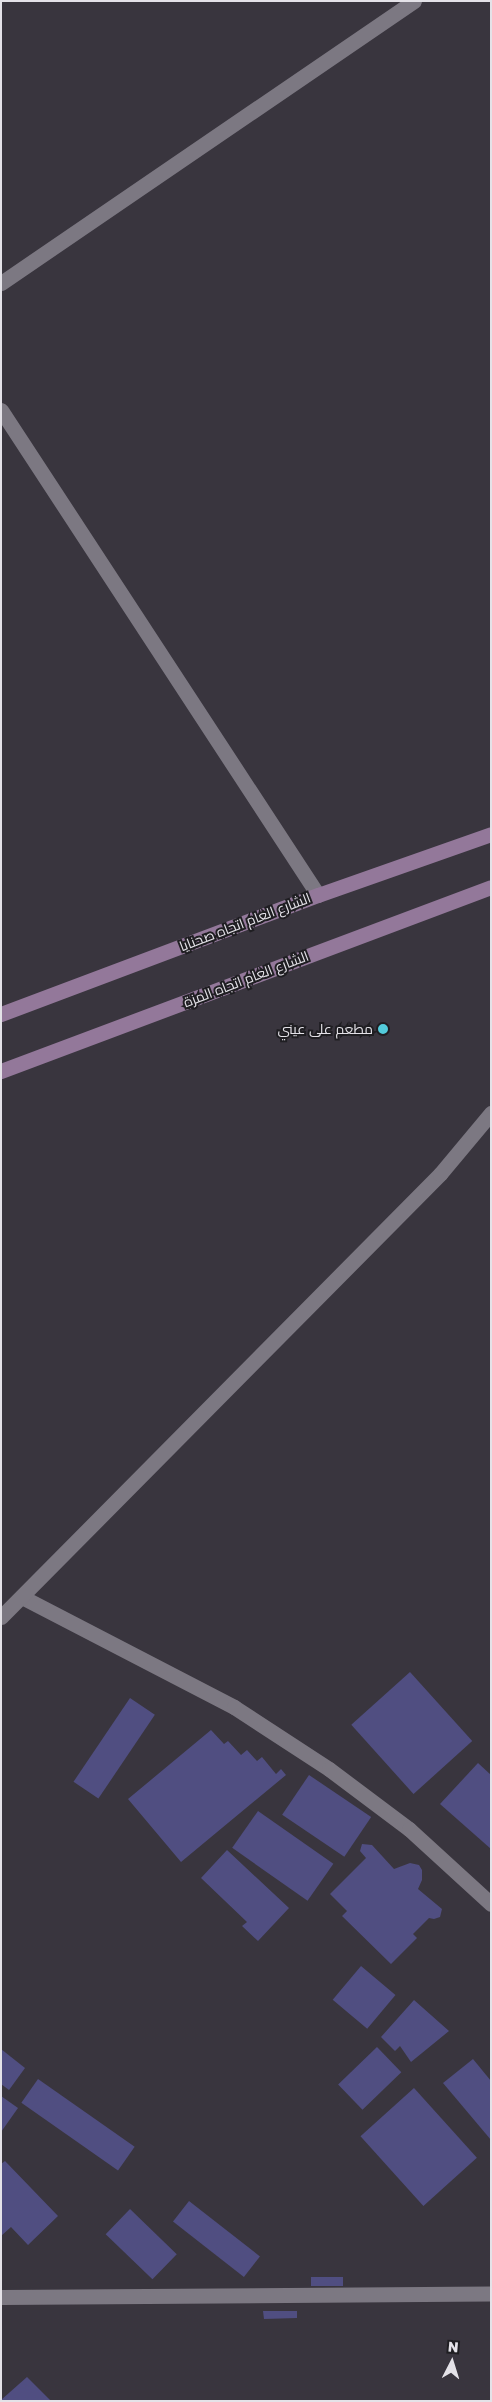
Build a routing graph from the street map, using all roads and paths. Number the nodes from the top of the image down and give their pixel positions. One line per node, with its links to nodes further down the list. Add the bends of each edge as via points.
1 (414, 1): 2 (street)
2 (1, 283)
3 (1, 410): 6 (street)
4 (491, 834): 6 (main road, الشارع العام اتجاه صحنايا)
5 (491, 887): 8 (main road, الشارع العام اتجاه المزة)
6 (318, 895): 7 (main road, الشارع العام اتجاه صحنايا)
7 (1, 1014)
8 (1, 1070)
9 (491, 1113): 10 (street, via 433,1182)
10 (22, 1596): 11 (street); 12 (street, via 234,1707 329,1769 408,1829)
11 (1, 1617)
12 (491, 1904)
13 (491, 2294): 14 (street)
14 (1, 2297)

